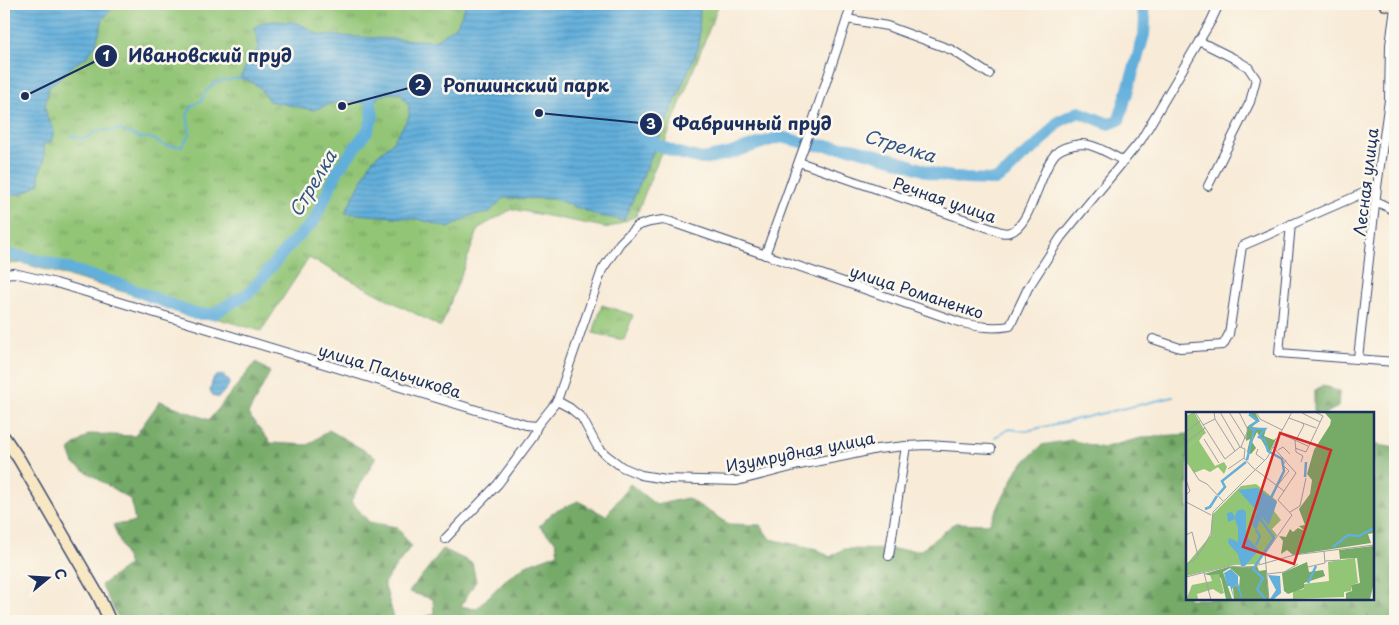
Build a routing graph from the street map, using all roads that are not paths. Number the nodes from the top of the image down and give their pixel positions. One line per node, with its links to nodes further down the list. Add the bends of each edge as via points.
1 (852, 4): 5 (street)
2 (1219, 4): 6 (street, улица Романенко)
3 (1385, 4): 4 (main road)
4 (1395, 7): 11 (street, Лесная улица, via 1390,45 1389,100)
5 (847, 19): 7 (street, via 887,26 952,50); 8 (street)
6 (1199, 41): 9 (street, улица Романенко, via 1141,140); 10 (street, via 1248,67 1256,79 1250,102)
7 (989, 74)
8 (800, 159): 9 (street, Речная улица, via 1008,233 1025,219 1046,168 1061,149 1082,144); 15 (street)
9 (1124, 161): 15 (street, улица Романенко, via 1062,237 1028,288 1010,326 989,328 962,323)
10 (1208, 186)
11 (1377, 187): 12 (street, Лесная улица); 14 (street)
12 (1376, 201): 13 (street); 18 (street, Лесная улица)
13 (1395, 211)
14 (1291, 224): 17 (street, via 1242,246 1229,334 1223,345 1180,348); 18 (street, via 1279,353)
15 (765, 255): 20 (street, улица Романенко, via 671,222 662,220 637,226 620,243 602,270)
16 (4, 274): 21 (street, улица Пальчикова, via 14,273 56,283 508,420)
17 (1153, 339)
18 (1358, 358): 19 (street)
19 (1395, 362)
20 (557, 401): 21 (street); 23 (street, Изумрудная улица, via 582,418 597,446 622,467 641,475 665,479 737,481 799,465)
21 (537, 426): 25 (street, via 533,437 498,484)
22 (4, 437): 27 (main road, via 98,595)
23 (906, 446): 24 (street, Изумрудная улица); 26 (street)
24 (991, 449)
25 (445, 539)
26 (889, 556)
27 (110, 621)

